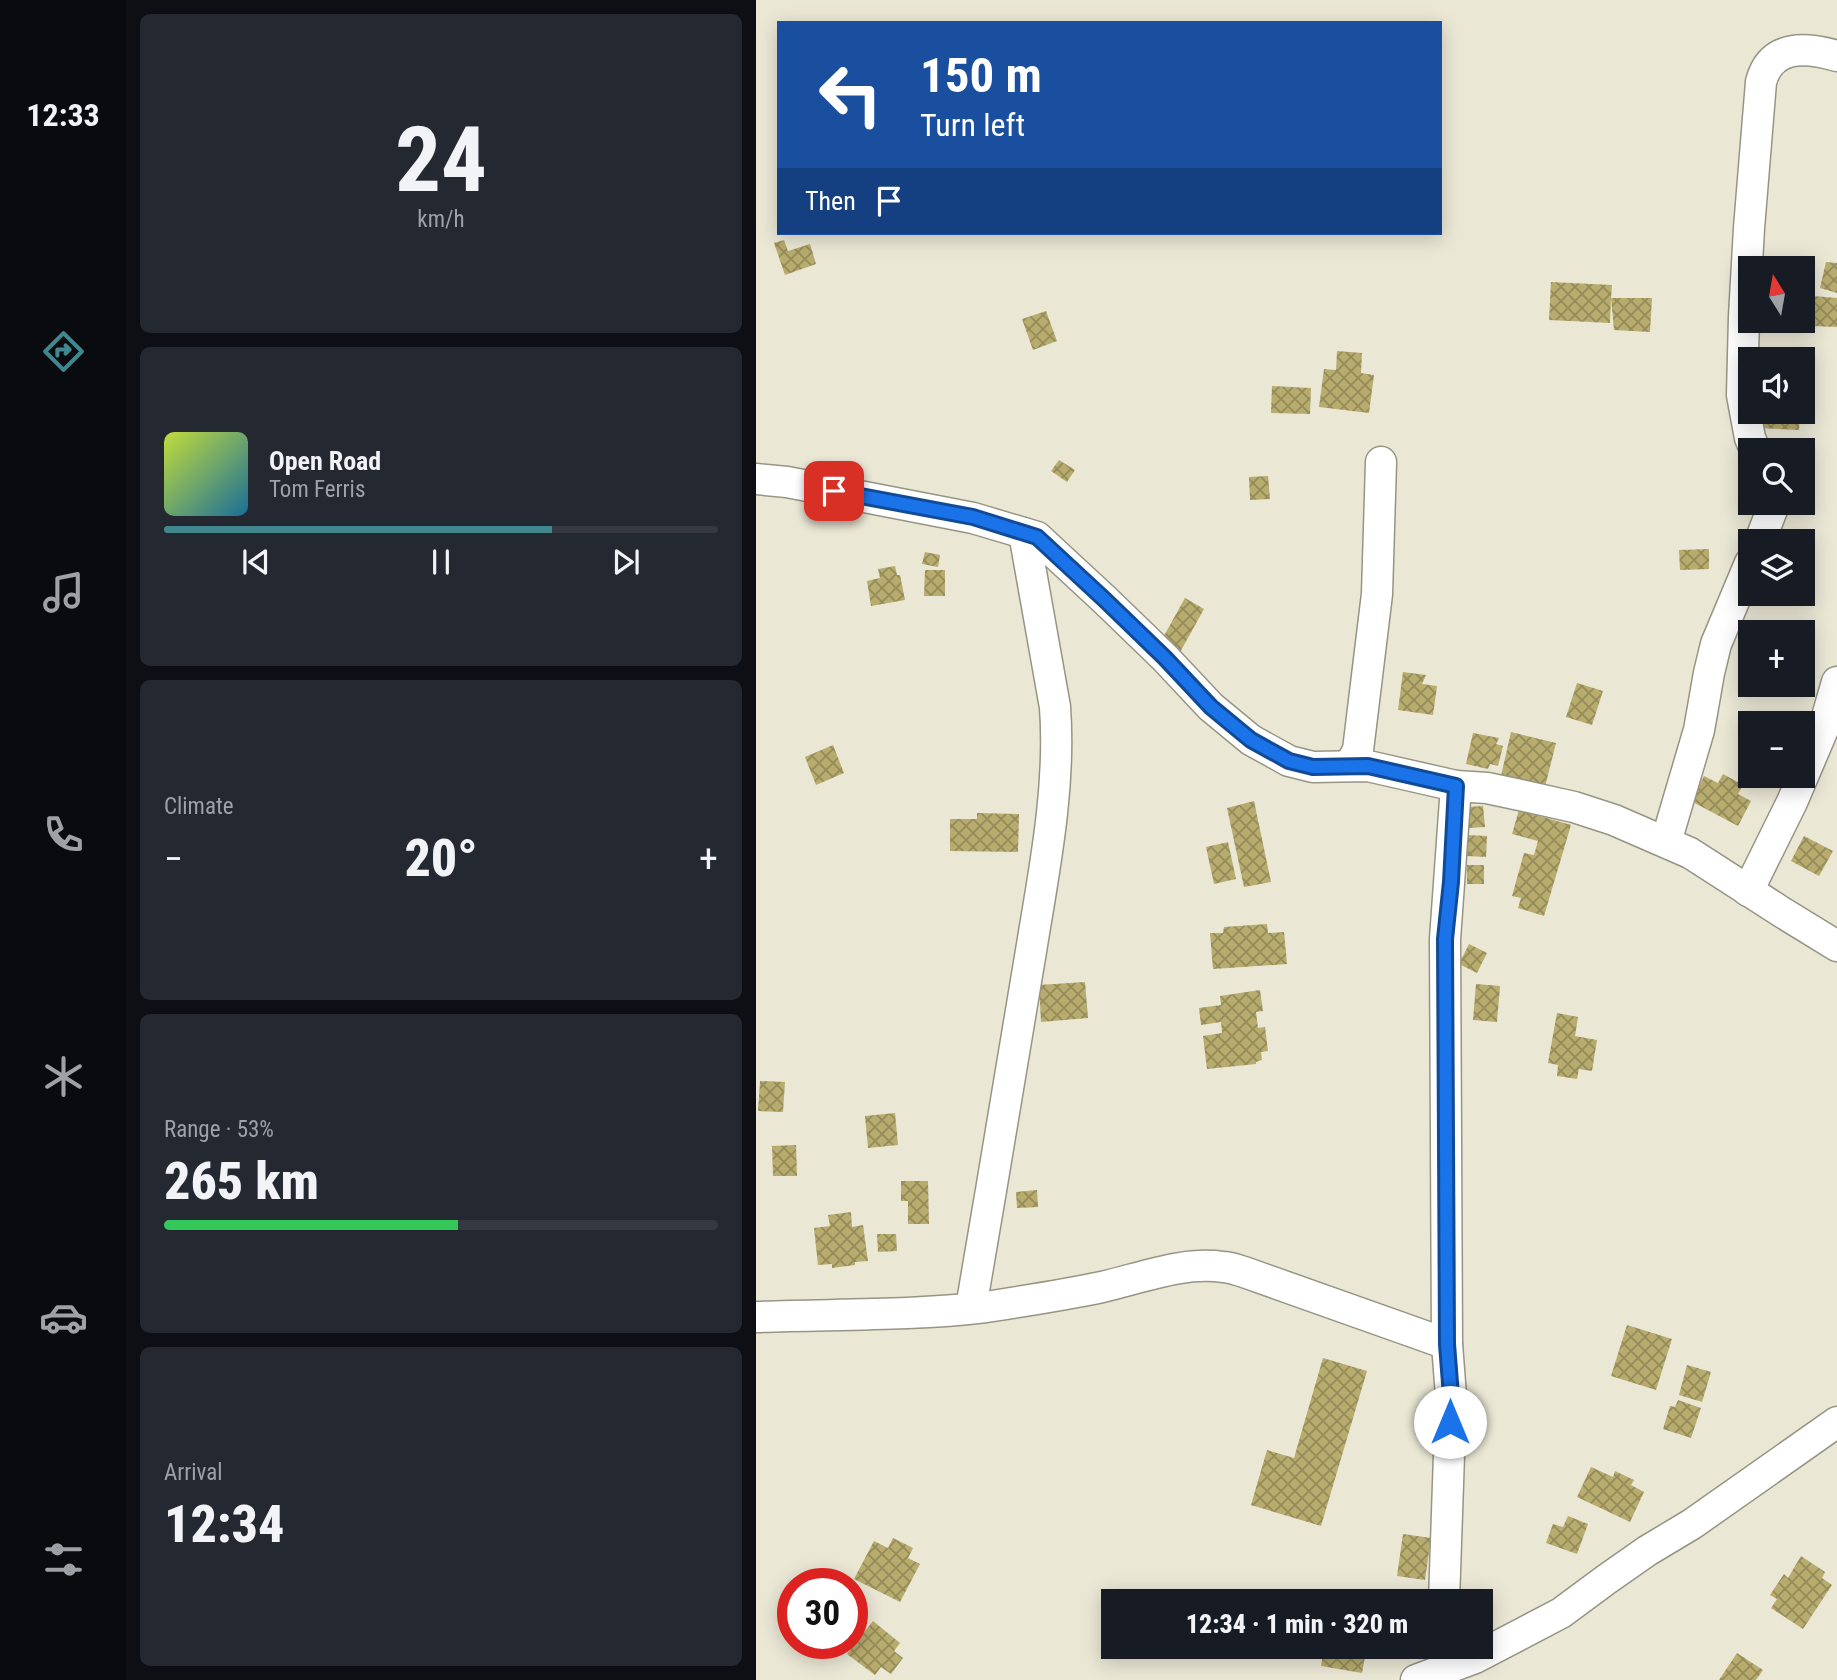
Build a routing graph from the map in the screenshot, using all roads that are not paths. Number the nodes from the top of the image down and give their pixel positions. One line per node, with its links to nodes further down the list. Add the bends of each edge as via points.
1 (1837, 56): 2 (street, via 1808,50 1780,54 1764,71 1761,82 1742,382)
2 (1751, 438)
3 (1381, 463): 8 (street, via 1377,594 1358,750)
4 (756, 479): 5 (street, via 973,517)
5 (1024, 533): 8 (street, via 1037,537 1211,707 1251,740 1304,766); 13 (street, via 1055,707 1057,769)
6 (1738, 592): 10 (street, via 1716,644 1699,730)
7 (1837, 682): 11 (street, via 1819,739)
8 (1350, 765): 9 (street)
9 (1456, 786): 10 (street, via 1574,807); 15 (street, via 1445,939)
10 (1666, 842): 11 (street)
11 (1748, 891): 12 (street)
12 (1837, 946)
13 (971, 1308): 14 (street); 15 (street, via 1175,1270 1224,1266)
14 (756, 1317)
15 (1447, 1344): 17 (street, via 1451,1396)
16 (1837, 1422): 19 (street)
17 (1444, 1589)
18 (1433, 1666): 19 (street)
19 (1473, 1669)

